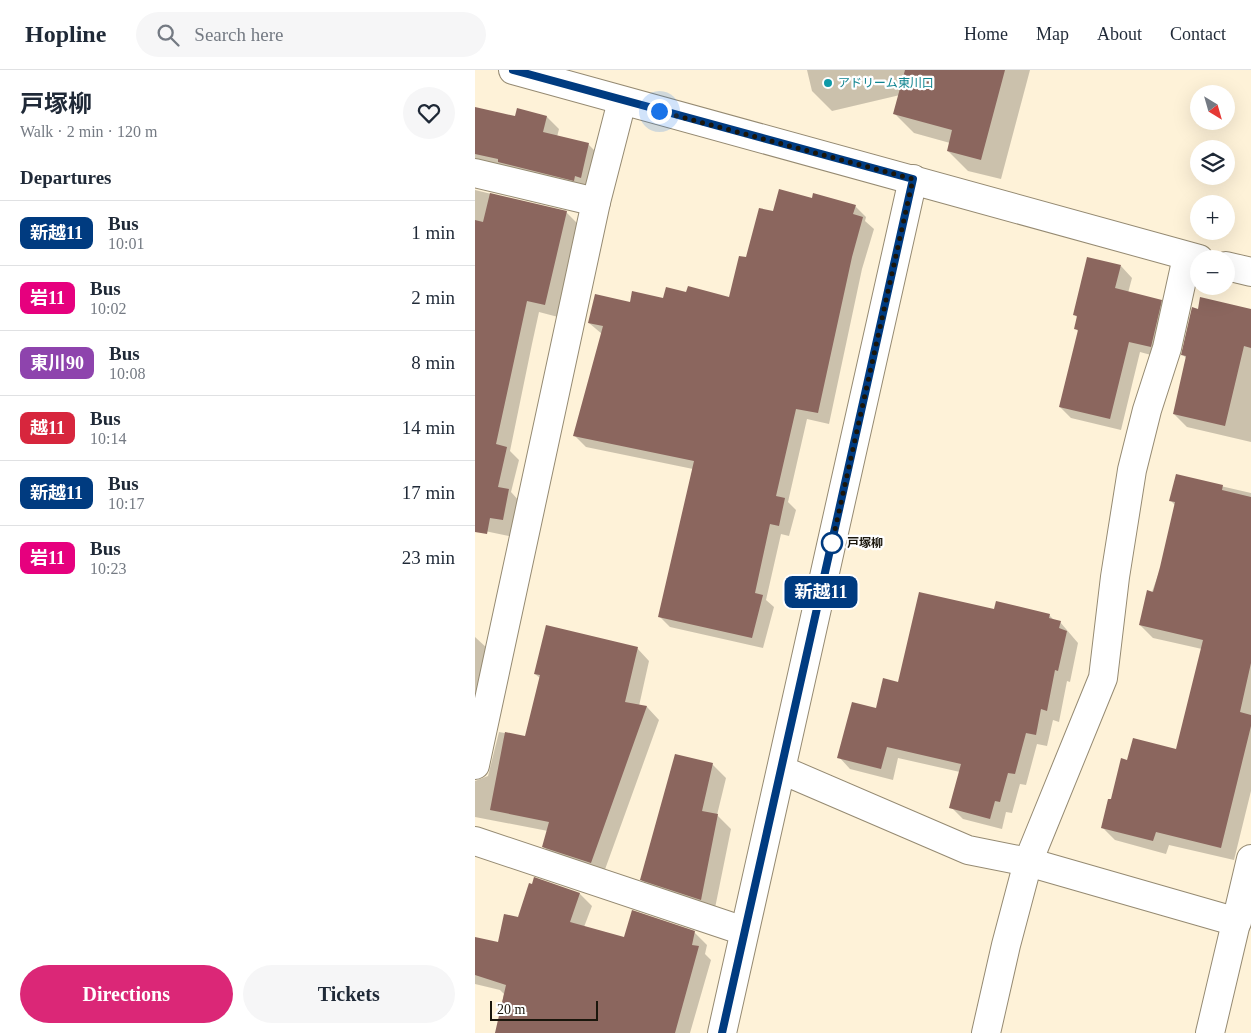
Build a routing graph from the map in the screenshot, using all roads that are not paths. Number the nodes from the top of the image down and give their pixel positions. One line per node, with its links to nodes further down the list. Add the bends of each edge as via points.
1 (513, 70): 2 (street)
2 (622, 101): 4 (street); 5 (street)
3 (475, 173): 5 (street)
4 (913, 179): 6 (street); 11 (street)
5 (596, 202): 10 (street)
6 (1190, 257)
7 (1190, 268): 14 (street, via 1132,470 1103,678)
8 (1235, 268): 9 (street)
9 (1251, 272)
10 (475, 765)
11 (782, 770): 14 (street, via 968,850); 16 (street)
12 (475, 841): 16 (street)
13 (1251, 859): 15 (street)
14 (1028, 862): 15 (street); 18 (street)
15 (1237, 922): 19 (street)
16 (744, 931): 17 (street)
17 (722, 1033)
18 (987, 1033)
19 (1210, 1033)

